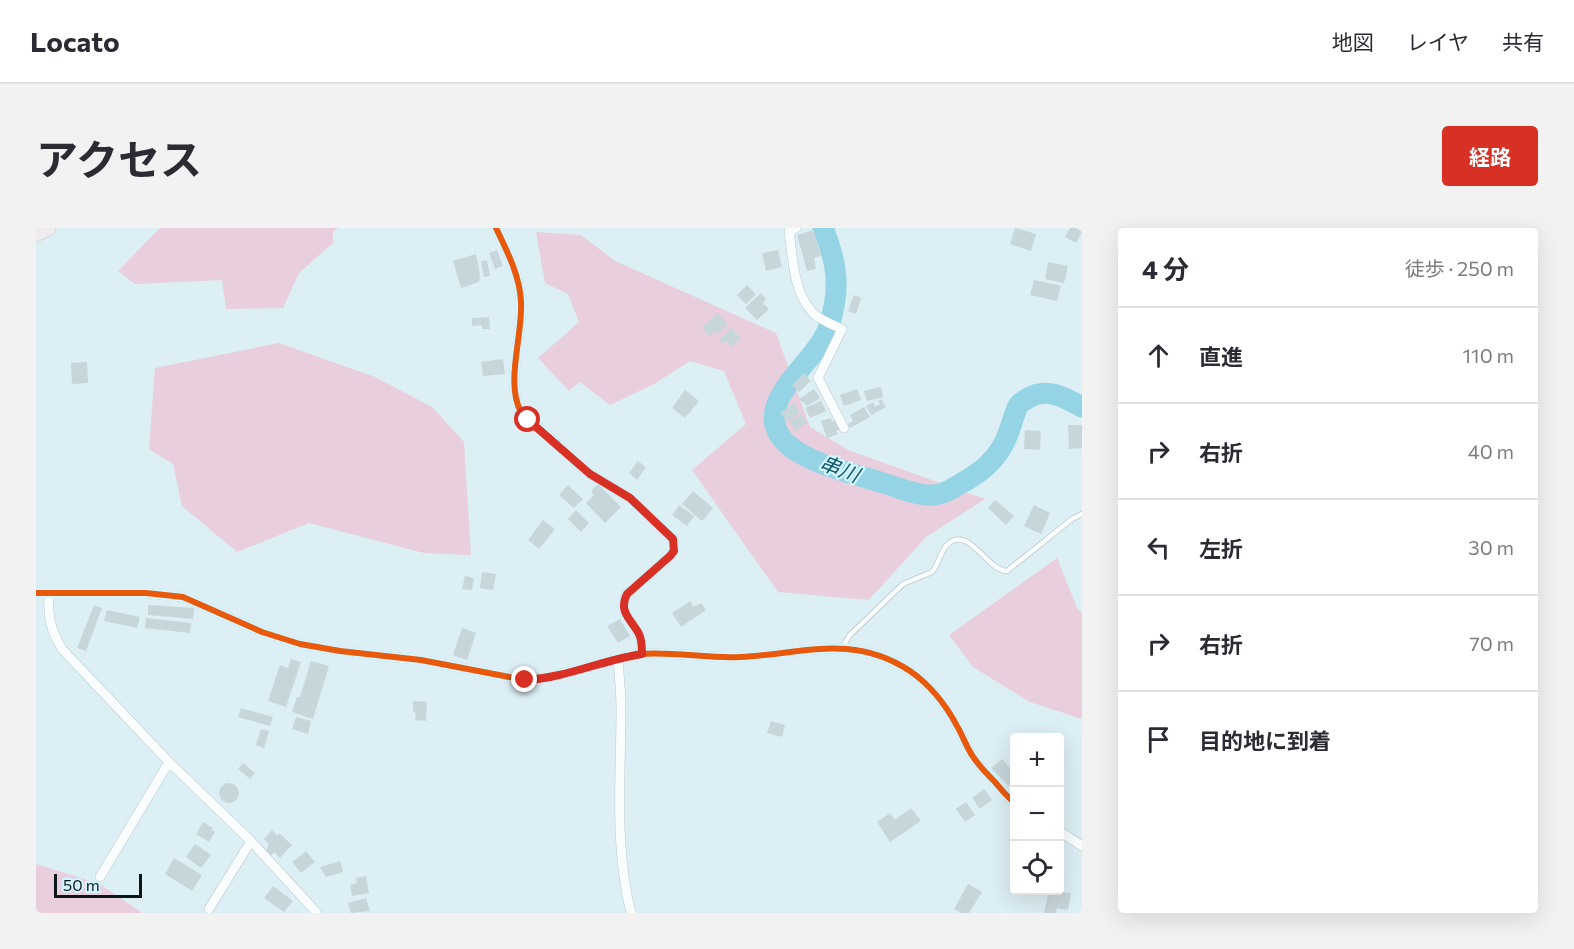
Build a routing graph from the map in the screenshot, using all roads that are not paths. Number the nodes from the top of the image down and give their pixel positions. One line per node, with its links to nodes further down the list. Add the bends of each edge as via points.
1 (48, 228): 4 (main road)
2 (496, 228): 10 (street, via 518,279 521,302 515,382 521,412 590,474 630,498 673,539 674,551 670,556 624,600 625,614 640,636)
3 (796, 228): 5 (street, via 789,231 805,302 814,314 842,329 818,378)
4 (36, 234)
5 (844, 428)
6 (1082, 514): 9 (lane, via 1007,571 997,569 969,543 950,542 932,572 903,584 849,636)
7 (36, 593): 8 (street)
8 (49, 593): 11 (street, via 183,597 262,632 300,644 421,660 525,680); 12 (street, via 52,632 62,649)
9 (842, 648): 10 (street, via 741,657); 13 (street, via 910,671 944,704 973,758)
10 (642, 654): 11 (street)
11 (618, 658): 20 (street, via 619,817)
12 (169, 762): 15 (street); 17 (street)
13 (1010, 798)
14 (1064, 834): 16 (street)
15 (250, 841): 18 (street); 19 (street)
16 (1082, 846)
17 (100, 877)
18 (209, 909)
19 (316, 913)
20 (631, 913)

